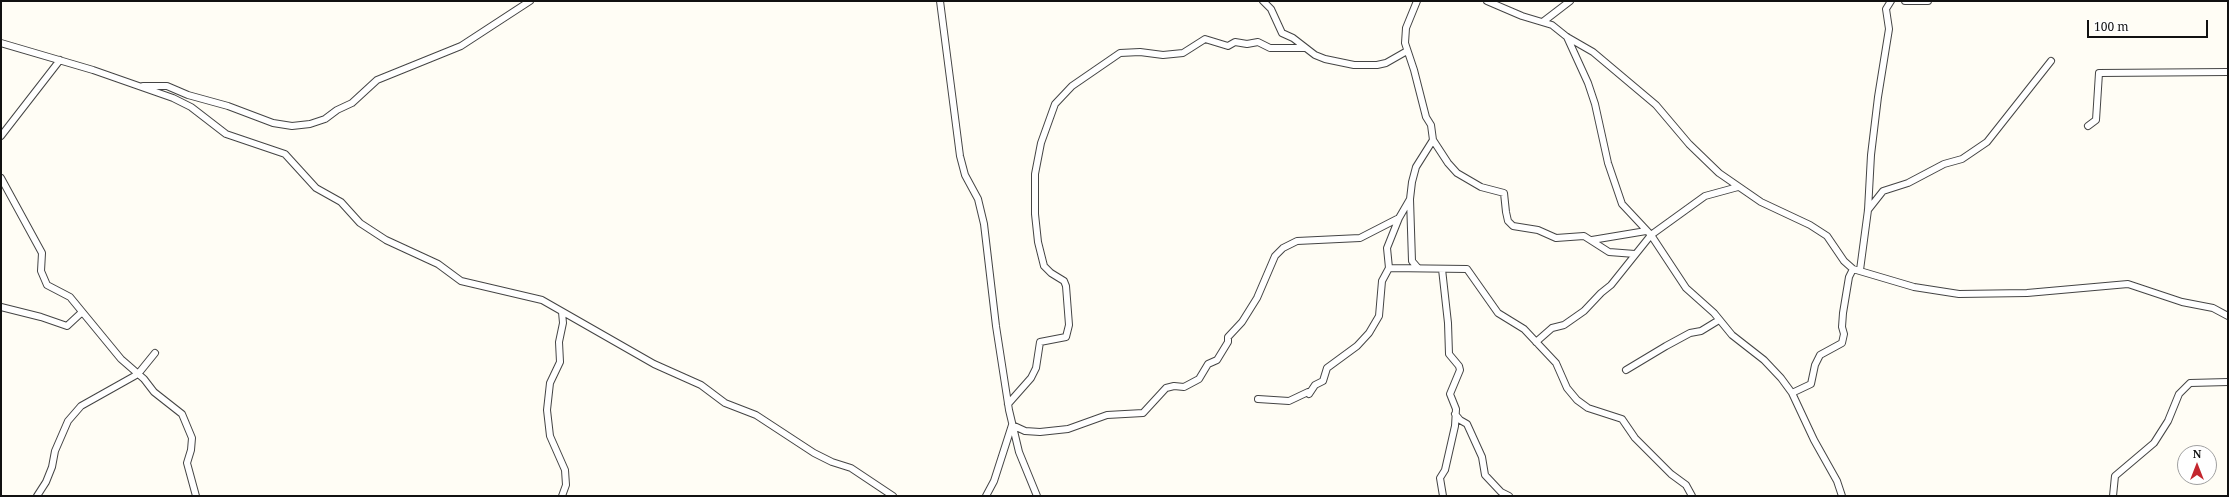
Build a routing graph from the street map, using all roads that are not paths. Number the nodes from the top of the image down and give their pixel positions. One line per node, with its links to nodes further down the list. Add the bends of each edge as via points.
1 (530, 1): 18 (street, via 461,46 377,80 352,103 325,119 310,124 292,126 273,123 167,86)
2 (940, 1): 47 (street, via 960,156 965,175 978,199 984,224)
3 (1263, 1): 13 (street, via 1271,9 1282,33)
4 (1417, 1): 14 (street, via 1406,28)
5 (1487, 1): 10 (street, via 1522,16)
6 (1570, 1): 10 (street)
7 (1891, 1): 25 (street, via 1886,9 1889,29 1872,143)
8 (1905, 1): 9 (street)
9 (1928, 1)
10 (1544, 21): 11 (street)
11 (1567, 37): 23 (street, via 1593,52 1629,81 1665,114 1698,154); 27 (street, via 1588,83 1618,195 1627,210)
12 (1, 43): 15 (street)
13 (1305, 48): 14 (street, via 1325,59 1370,66 1386,63); 47 (street, via 1270,48 1258,42 1235,42 1228,46 1205,39 1183,53 1120,53 1072,86 1055,104 1041,143 1035,174 1036,222 1044,266 1064,281 1066,286 1069,325 1066,337 1040,342 1036,368 1031,378)
14 (1407, 51): 21 (street, via 1426,118 1431,125)
15 (60, 60): 18 (street); 20 (street)
16 (2051, 61): 25 (street, via 1987,142 1962,159 1944,164 1908,183 1883,191)
17 (2228, 72): 19 (street, via 2099,73 2096,120)
18 (139, 86): 36 (street, via 183,102 226,134 285,154 308,181 323,193 341,202 360,223 386,240 438,264 461,281 528,295)
19 (2088, 126)
20 (1, 136)
21 (1433, 140): 24 (street, via 1416,167); 28 (street, via 1457,173 1481,187 1504,194 1508,221 1513,226 1538,230 1556,238 1578,235)
22 (1, 178): 37 (street, via 42,253 41,271 47,285 70,297)
23 (1738, 188): 27 (street, via 1705,196); 32 (street, via 1827,236 1847,266)
24 (1410, 199): 26 (street); 31 (street, via 1412,261)
25 (1868, 210): 34 (street)
26 (1399, 218): 30 (street, via 1388,248); 49 (street, via 1360,238 1297,241 1283,248 1275,256 1257,298 1242,322 1228,337 1228,342 1217,360 1208,364 1199,379 1194,382 1184,387 1166,388 1143,413 1106,415 1068,428 1040,432 1025,431)
27 (1649, 233): 28 (street); 29 (street); 39 (street, via 1681,282)
28 (1592, 240): 29 (street, via 1613,253)
29 (1635, 254): 40 (street, via 1611,285 1584,311 1564,325 1552,328)
30 (1389, 268): 31 (street); 46 (street, via 1382,281 1379,316 1373,327 1357,346 1327,368 1323,381 1309,394 1308,392 1290,401)
31 (1418, 268): 33 (street)
32 (1853, 268): 34 (street); 45 (street, via 1843,313 1842,343 1820,355 1811,384)
33 (1442, 269): 40 (street, via 1467,269 1498,314 1524,329); 48 (street, via 1449,354 1460,370 1450,394 1456,409)
34 (1860, 270): 38 (street, via 1914,287 1977,295 2128,284 2182,302 2214,308)
35 (1, 307): 37 (street, via 67,326)
36 (562, 312): 52 (street, via 560,362 550,383 548,410 550,436 565,470 566,485); 53 (street, via 654,364 701,385 725,403 756,415 814,453 850,468)
37 (81, 313): 43 (street, via 121,359)
38 (2228, 316)
39 (1719, 320): 42 (street, via 1701,331 1690,333); 45 (street, via 1732,335 1764,360)
40 (1536, 342): 58 (street, via 1556,363 1567,388 1577,400 1588,408 1622,419 1636,438 1671,474 1686,485)
41 (155, 353): 43 (street)
42 (1626, 370)
43 (138, 374): 50 (street, via 80,406 72,416 55,451 46,482); 51 (street, via 154,392 182,414 192,438 187,463)
44 (2228, 382): 60 (street, via 2190,384 2179,394 2168,421 2154,443 2115,476)
45 (1792, 393): 59 (street, via 1837,481)
46 (1258, 399)
47 (1008, 404): 49 (street)
48 (1455, 414): 56 (street, via 1446,470 1440,482); 57 (street, via 1467,424 1482,457 1485,475 1501,492)
49 (1012, 426): 54 (street, via 994,481); 55 (street, via 1019,452)
50 (36, 496)
51 (196, 496)
52 (562, 496)
53 (893, 496)
54 (986, 496)
55 (1037, 496)
56 (1443, 496)
57 (1509, 496)
58 (1692, 496)
59 (1842, 496)
60 (2113, 496)

